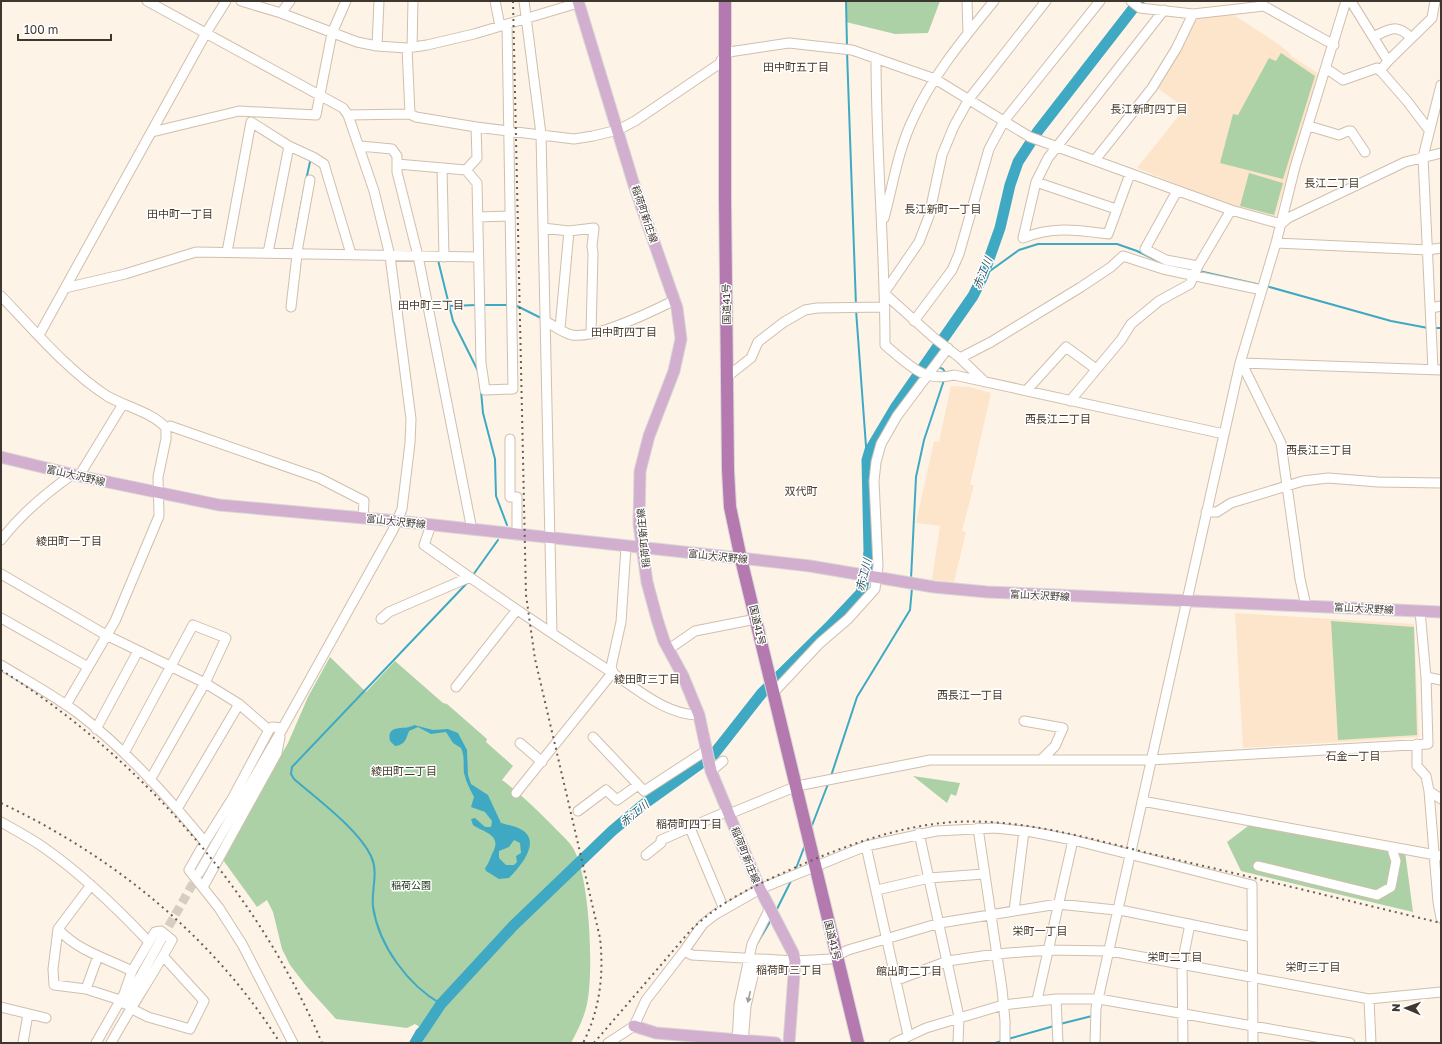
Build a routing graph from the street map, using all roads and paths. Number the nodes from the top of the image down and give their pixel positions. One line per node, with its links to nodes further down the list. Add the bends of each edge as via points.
1 (147, 1): 26 (street)
2 (226, 1): 26 (street)
3 (242, 1): 22 (street)
4 (290, 1): 22 (street)
5 (346, 1): 27 (street)
6 (379, 1): 32 (street)
7 (413, 1): 33 (street)
8 (495, 1): 25 (street)
9 (524, 1): 24 (street)
10 (718, 1): 35 (highway, 国道41号)
11 (725, 1): 35 (highway, 国道41号)
12 (967, 1): 28 (street)
13 (994, 1): 28 (street)
14 (1046, 1): 42 (street)
15 (1100, 1): 46 (street)
16 (1131, 1): 21 (street, via 1140,8)
17 (1346, 1): 29 (street, via 1352,3); 31 (street)
18 (1435, 1): 30 (street, via 1432,18)
19 (578, 2): 24 (street); 50 (main road, 稲荷町新庄線)
20 (1262, 3): 23 (street); 31 (street)
21 (1164, 10): 23 (street); 57 (street)
22 (281, 13): 27 (street)
23 (1193, 14): 61 (street, via 1176,49 1152,88)
24 (527, 18): 25 (street); 54 (street)
25 (503, 25): 33 (street, via 450,40); 52 (street)
26 (206, 33): 41 (street); 53 (street)
27 (332, 33): 32 (street); 41 (street)
28 (968, 33): 39 (street)
29 (1373, 37): 30 (street, via 1392,28 1403,30); 36 (street)
30 (1411, 38): 36 (street)
31 (1334, 45): 37 (street)
32 (377, 46): 33 (street)
33 (409, 47): 44 (street)
34 (876, 58): 35 (street, via 852,50 789,43); 39 (street); 74 (street, via 876,128)
35 (722, 59): 50 (street, via 635,121); 109 (highway, 国道41号)
36 (1388, 61): 38 (street)
37 (1327, 69): 38 (street, via 1344,80 1377,68); 48 (street)
38 (1380, 71): 51 (street)
39 (935, 79): 42 (street); 74 (street, via 913,118 904,141)
40 (1441, 85): 51 (street)
41 (319, 95): 43 (street, via 316,114); 45 (street, via 343,108)
42 (969, 100): 46 (street); 91 (street, via 954,126 942,155 928,216 919,242)
43 (238, 111): 47 (street); 53 (street)
44 (410, 114): 45 (street); 49 (street)
45 (348, 115): 56 (street)
46 (1004, 121): 57 (street, via 1030,137); 99 (street, via 989,149 959,254 952,270)
47 (251, 122): 55 (street); 80 (street)
48 (1308, 126): 58 (street, via 1339,135 1348,130); 73 (street)
49 (476, 127): 52 (street); 64 (street, via 477,158)
50 (618, 130): 54 (street, via 574,139); 93 (main road, 稲荷町新庄線, via 634,185)
51 (1429, 130): 60 (street)
52 (509, 131): 54 (street); 71 (street)
53 (152, 132): 89 (street)
54 (541, 134): 75 (street)
55 (289, 146): 81 (street); 83 (street, via 324,164)
56 (360, 146): 62 (street, via 392,149 397,156); 84 (street)
57 (1056, 147): 61 (street); 67 (street)
58 (1365, 152)
59 (1441, 153): 60 (street)
60 (1423, 157): 73 (street, via 1406,162 1288,218); 79 (street)
61 (1095, 160): 65 (street)
62 (397, 164): 63 (street); 85 (street)
63 (442, 168): 64 (street); 86 (street)
64 (466, 170): 72 (street, via 477,183)
65 (1130, 174): 68 (street); 69 (street)
66 (310, 180): 82 (street)
67 (1036, 182): 69 (street); 69 (street, via 1023,238 1052,229 1108,234)
68 (1177, 191): 70 (street); 88 (street, via 1145,249 1166,260)
69 (1116, 209)
70 (1231, 210): 73 (street); 88 (street)
71 (510, 216): 72 (street); 87 (street, via 513,389 485,390 481,363)
72 (478, 217): 87 (street)
73 (1281, 224): 77 (street)
74 (882, 225): 91 (street)
75 (543, 228): 76 (street); 98 (street)
76 (569, 231): 100 (street); 101 (street, via 594,228)
77 (1276, 243): 79 (street); 90 (street)
78 (1441, 248): 79 (street)
79 (1428, 250): 97 (street)
80 (227, 252): 81 (street); 89 (street, via 196,252 125,274)
81 (268, 253): 82 (street)
82 (298, 253): 83 (street); 95 (street)
83 (351, 254): 84 (street)
84 (390, 256): 85 (street); 124 (street, via 411,419 402,509)
85 (418, 256): 86 (street); 126 (street)
86 (444, 257): 87 (street)
87 (478, 257)
88 (1196, 270): 90 (street); 104 (street, via 1163,269 1123,256 1081,287); 106 (street, via 1187,287 1158,301 1131,324)
89 (65, 288): 102 (street)
90 (1262, 290): 105 (street)
91 (884, 293): 96 (street); 99 (street)
92 (1, 296): 102 (street)
93 (675, 300): 101 (street, via 637,319); 131 (main road, 稲荷町新庄線, via 681,339 674,371 640,471 639,524)
94 (1441, 306): 97 (street)
95 (290, 307)
96 (885, 307): 108 (street, via 885,345); 109 (street, via 806,310 784,322 758,342 751,358)
97 (1431, 308): 107 (street)
98 (545, 321): 100 (street); 128 (street)
99 (914, 321): 103 (street)
100 (560, 328): 101 (street, via 571,335)
101 (591, 334)
102 (39, 335): 113 (street, via 81,376 107,396)
103 (948, 348): 104 (street); 108 (street)
104 (960, 358): 110 (street)
105 (1242, 366): 107 (street); 115 (street); 120 (street, via 1281,443)
106 (1096, 369): 111 (street, via 1066,347); 112 (street)
107 (1437, 370)
108 (926, 375): 110 (street, via 941,378 954,375); 135 (street, via 890,426 876,462 874,481 878,560)
109 (728, 376): 132 (highway, 国道41号, via 730,507)
110 (985, 382): 111 (street)
111 (1026, 391): 112 (street)
112 (1070, 401): 115 (street)
113 (123, 404): 114 (street); 118 (street)
114 (166, 428): 121 (street, via 158,477); 123 (street, via 170,426 198,435 336,486 364,501)
115 (1224, 434): 122 (street)
116 (510, 439): 127 (street, via 510,497 517,497)
117 (1, 457): 118 (main road, 富山大沢野線)
118 (76, 475): 121 (main road, 富山大沢野線); 129 (street, via 56,486 34,505)
119 (1441, 483): 120 (street, via 1328,478)
120 (1288, 485): 122 (street, via 1231,502 1217,512); 137 (street)
121 (159, 494): 123 (main road, 富山大沢野線, via 219,505); 145 (street, via 159,516 115,621)
122 (1206, 512): 136 (street)
123 (363, 518): 124 (main road, 富山大沢野線)
124 (397, 521): 125 (main road, 富山大沢野線); 163 (street)
125 (430, 525): 126 (main road, 富山大沢野線); 134 (street, via 424,544)
126 (472, 530): 127 (main road, 富山大沢野線)
127 (517, 535): 128 (main road, 富山大沢野線)
128 (550, 538): 130 (main road, 富山大沢野線); 144 (street)
129 (1, 540)
130 (626, 547): 131 (main road, 富山大沢野線); 151 (street, via 621,622 611,667)
131 (644, 549): 132 (main road, 富山大沢野線); 146 (main road, 稲荷町新庄線, via 648,582 657,619)
132 (741, 559): 135 (main road, 富山大沢野線); 143 (highway, 国道41号)
133 (1, 574): 145 (street)
134 (470, 578): 138 (street); 142 (street, via 389,612)
135 (875, 578): 136 (main road, 富山大沢野線, via 987,592); 156 (street, via 875,589)
136 (1187, 600): 137 (main road, 富山大沢野線); 170 (street)
137 (1306, 606): 139 (main road, 富山大沢野線)
138 (516, 611): 144 (street); 155 (street)
139 (1420, 611): 140 (main road, 富山大沢野線); 152 (street)
140 (1441, 612)
141 (1, 618): 150 (street)
142 (381, 619)
143 (756, 619): 146 (street, via 694,631); 156 (highway, 国道41号)
144 (552, 633): 151 (street)
145 (106, 635): 147 (street); 150 (street)
146 (669, 649): 159 (main road, 稲荷町新庄線)
147 (138, 651): 149 (street); 161 (street)
148 (1, 666): 158 (street)
149 (172, 666): 154 (street); 154 (street, via 193,625 226,638); 168 (street)
150 (88, 667): 158 (street)
151 (613, 672): 159 (street, via 658,703 685,715); 172 (street)
152 (1426, 677): 153 (street); 166 (street, via 1428,744)
153 (1441, 680)
154 (205, 683): 157 (street); 174 (street)
155 (456, 687)
156 (774, 692): 176 (highway, 国道41号)
157 (239, 704): 162 (street); 181 (street)
158 (66, 705): 161 (street)
159 (699, 716): 167 (main road, 稲荷町新庄線)
160 (1024, 721): 169 (street, via 1062,728 1055,746)
161 (96, 729): 168 (street)
162 (268, 730): 163 (street, via 272,727); 190 (street, via 232,799)
163 (281, 731): 198 (street); 202 (street, via 277,753)
164 (592, 737): 175 (street)
165 (520, 743): 172 (street)
166 (1417, 744): 170 (street); 177 (street, via 1417,766 1426,776)
167 (707, 750): 173 (main road, 稲荷町新庄線); 175 (street, via 644,792)
168 (124, 753): 174 (street)
169 (1041, 760): 170 (street); 176 (street, via 930,760)
170 (1151, 760): 180 (street)
171 (723, 761): 173 (street)
172 (542, 762): 178 (street)
173 (711, 771): 183 (main road, 稲荷町新庄線)
174 (150, 780): 181 (street)
175 (638, 785): 182 (street, via 617,800 606,790)
176 (796, 786): 183 (street); 196 (highway, 国道41号)
177 (1429, 791): 179 (street); 195 (street)
178 (516, 793)
179 (1441, 799)
180 (1142, 801): 193 (street); 195 (street)
181 (177, 809): 190 (street)
182 (578, 811)
183 (729, 812): 185 (street); 203 (main road, 稲荷町新庄線)
184 (1, 822): 201 (street, via 43,847)
185 (690, 828): 194 (street, via 661,840 661,843); 207 (street)
186 (978, 828): 187 (street); 188 (street); 199 (street)
187 (1024, 831): 189 (street); 208 (street)
188 (919, 833): 191 (street); 200 (street)
189 (1073, 840): 193 (street); 205 (street)
190 (205, 842): 202 (street, via 189,870)
191 (866, 846): 196 (street); 204 (street)
192 (1393, 852): 197 (street, via 1396,861 1391,886 1377,895)
193 (1130, 854): 209 (street); 215 (street, via 1252,885)
194 (646, 855)
195 (1438, 855): 211 (street, via 1438,902)
196 (814, 866): 203 (street); 225 (highway, 国道41号)
197 (1258, 866)
198 (199, 873)
199 (984, 874): 200 (street); 210 (street)
200 (929, 878): 204 (street); 212 (street)
201 (91, 885): 214 (street); 218 (street)
202 (203, 887): 255 (street, via 242,944)
203 (760, 889): 206 (main road, 稲荷町新庄線); 207 (street)
204 (877, 890): 217 (street)
205 (1058, 904): 208 (street); 209 (street); 219 (street)
206 (770, 908): 226 (street, via 752,944); 227 (main road, 稲荷町新庄線, via 794,953)
207 (724, 909): 220 (street, via 703,924)
208 (1014, 911): 210 (street)
209 (1118, 911): 213 (street); 221 (street)
210 (990, 915): 212 (street); 222 (street)
211 (1441, 918)
212 (940, 923): 217 (street); 228 (street)
213 (1190, 924): 215 (street); 229 (street)
214 (58, 929): 223 (street, via 85,951); 233 (street, via 53,970 54,985)
215 (1252, 936): 231 (street)
216 (162, 938): 253 (street)
217 (888, 938): 225 (street, via 848,950); 232 (street)
218 (148, 942): 224 (street, via 155,932 160,931 172,940); 230 (street)
219 (1049, 950): 221 (street); 222 (street); 239 (street)
220 (684, 951): 226 (street, via 692,955); 247 (street, via 646,1000)
221 (1110, 951): 229 (street); 236 (street)
222 (996, 954): 228 (street); 240 (street)
223 (98, 956): 230 (street); 233 (street)
224 (163, 956): 242 (street); 242 (street, via 204,1001 190,1029)
225 (838, 956): 227 (street, via 830,959); 259 (highway, 国道41号)
226 (753, 958): 227 (street); 250 (street, via 739,1005)
227 (795, 961): 258 (main road, 稲荷町新庄線)
228 (948, 961): 232 (street); 245 (street)
229 (1182, 964): 231 (street); 243 (street)
230 (132, 972): 238 (street)
231 (1252, 977): 237 (street); 248 (street)
232 (897, 980): 249 (street)
233 (86, 989): 238 (street)
234 (1441, 992): 237 (street)
235 (1056, 999): 236 (street); 239 (street); 263 (street)
236 (1099, 999): 243 (street); 264 (street, via 1096,1008)
237 (1369, 999): 268 (street)
238 (120, 1000): 252 (street)
239 (1037, 1000): 240 (street)
240 (1003, 1005): 245 (street); 262 (street)
241 (1, 1007): 244 (street)
242 (130, 1008): 254 (street)
243 (1182, 1013): 248 (street); 265 (street)
244 (28, 1014): 246 (street); 251 (street)
245 (959, 1017): 249 (street); 261 (street)
246 (46, 1018)
247 (634, 1026): 250 (main road, via 656,1033); 256 (street)
248 (1252, 1026): 266 (street); 267 (street)
249 (908, 1035): 260 (street)
250 (740, 1042): 257 (main road)
251 (23, 1043)
252 (96, 1043)
253 (102, 1043)
254 (111, 1043)
255 (293, 1043)
256 (608, 1043)
257 (776, 1043)
258 (789, 1043)
259 (858, 1043)
260 (894, 1043)
261 (958, 1043)
262 (1005, 1043)
263 (1058, 1043)
264 (1095, 1043)
265 (1183, 1043)
266 (1253, 1043)
267 (1350, 1043)
268 (1372, 1043)

